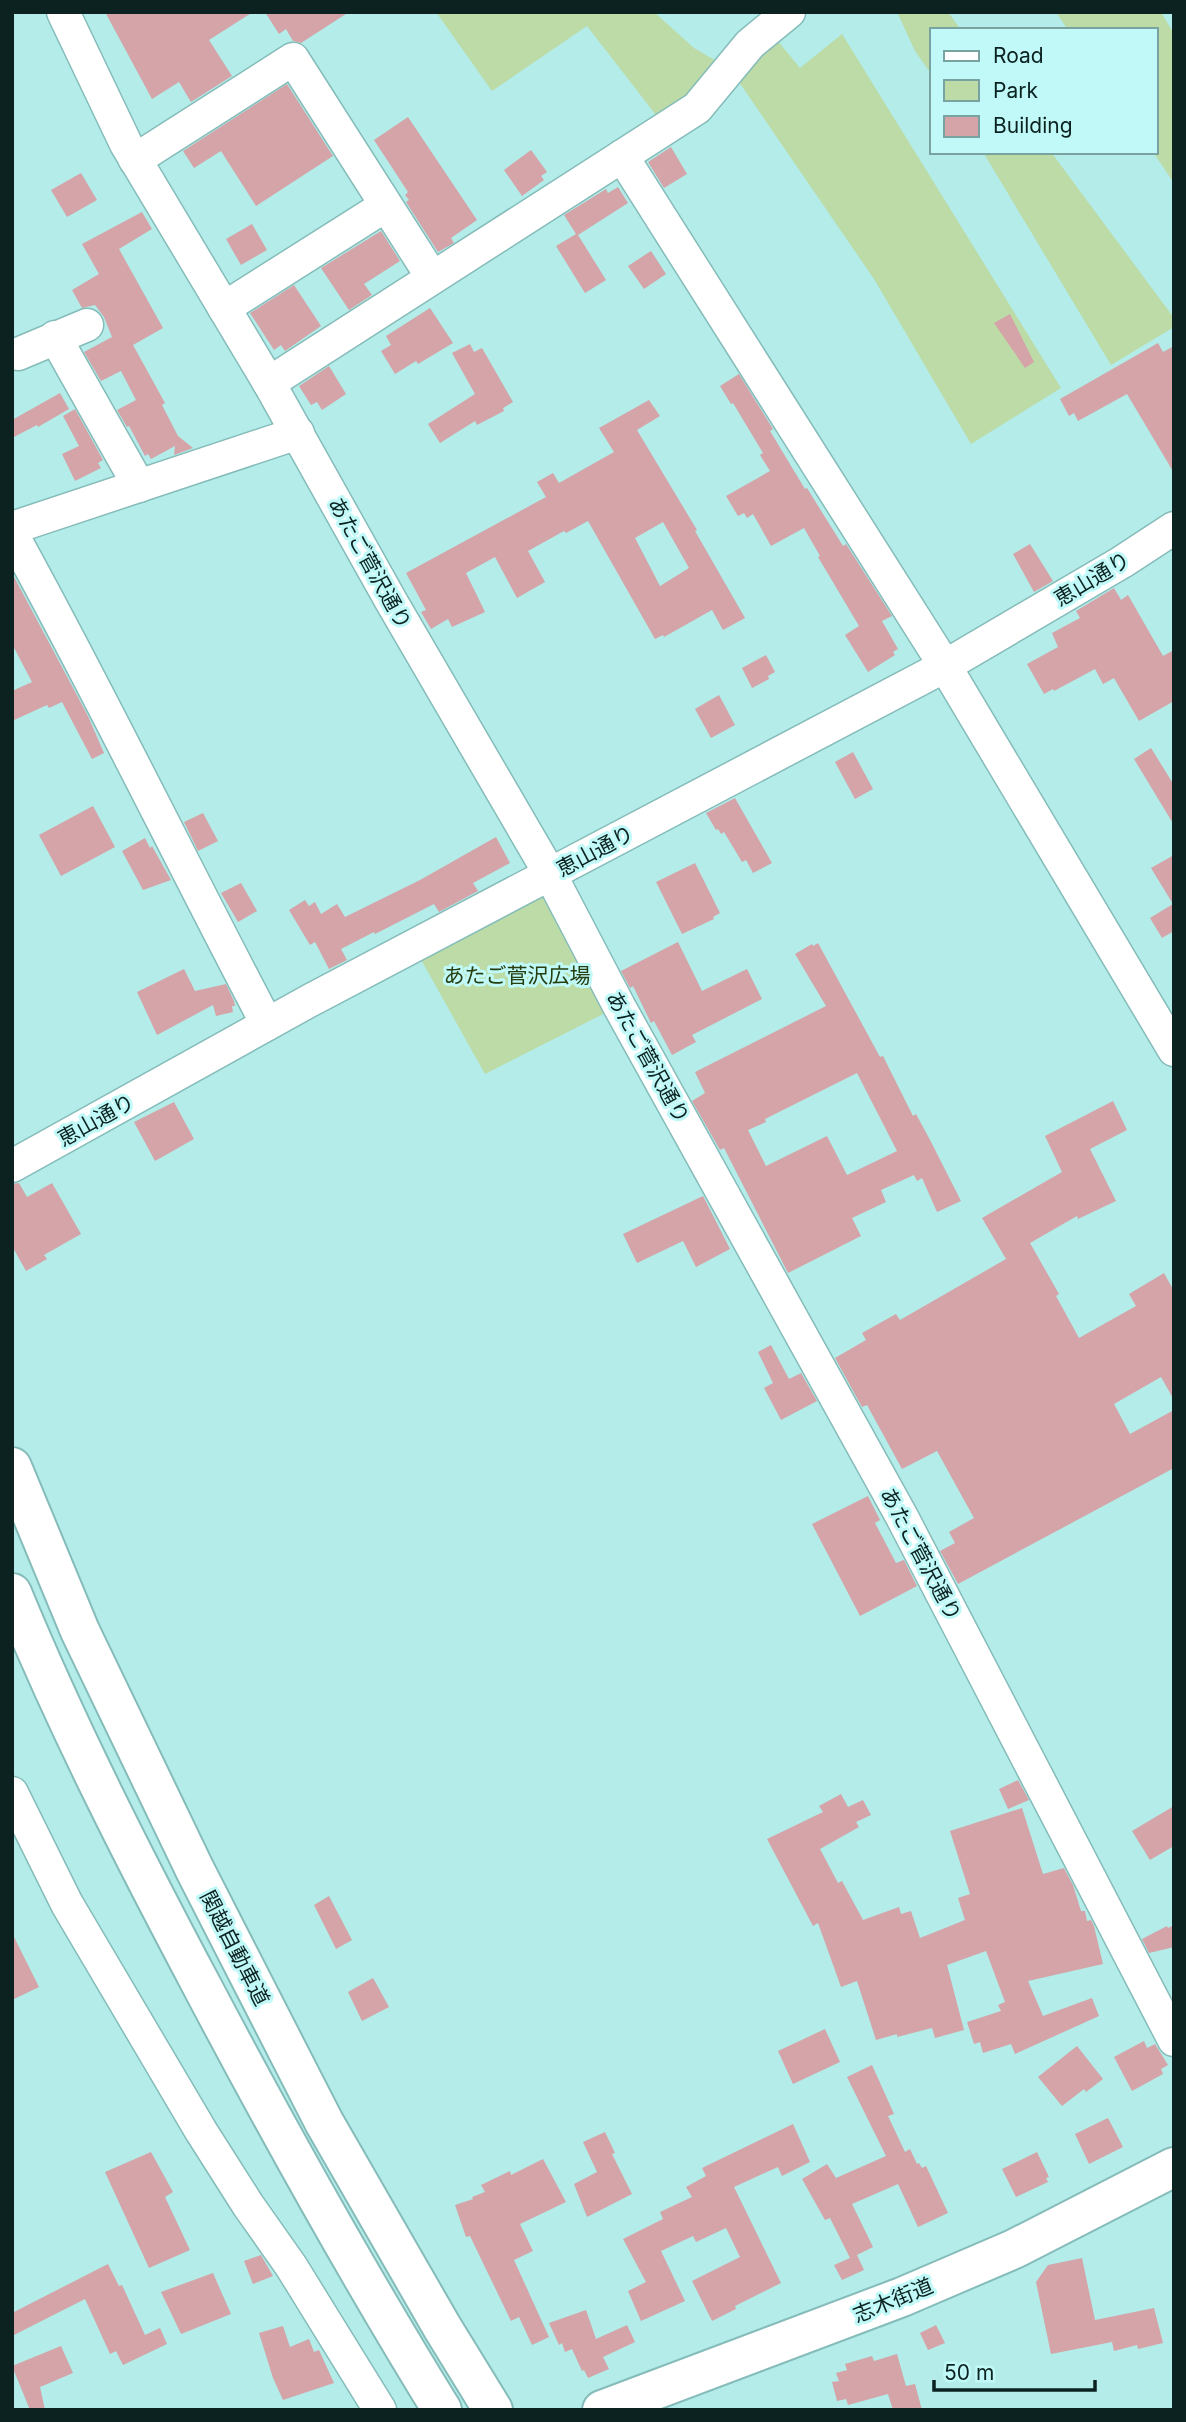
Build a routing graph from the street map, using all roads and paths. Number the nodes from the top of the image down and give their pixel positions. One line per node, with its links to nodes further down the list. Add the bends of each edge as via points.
1 (63, 12): 4 (street, あたご菅沢通り)
2 (789, 12): 3 (street, via 742,34 697,108)
3 (622, 156): 6 (street); 17 (street)
4 (135, 160): 5 (street, via 293,59); 7 (street, あたご菅沢通り)
5 (385, 205): 6 (street); 7 (street)
6 (432, 277): 11 (street)
7 (224, 308): 11 (street, あたご菅沢通り)
8 (87, 325): 9 (street)
9 (55, 337): 10 (street); 13 (street)
10 (18, 354)
11 (269, 383): 12 (street, あたご菅沢通り)
12 (298, 433): 13 (street); 18 (street, あたご菅沢通り)
13 (139, 486): 14 (street)
14 (12, 528)
15 (1174, 528): 17 (street, 恵山通り)
16 (12, 534): 19 (street)
17 (945, 666): 18 (street, 恵山通り); 20 (street)
18 (550, 874): 19 (street, 恵山通り); 25 (street, あたご菅沢通り, via 902,1517)
19 (267, 1024): 21 (street, 恵山通り)
20 (1174, 1050)
21 (12, 1166)
22 (12, 1467): 29 (main road, 関越自動車道, via 80,1631 201,1882 324,2122)
23 (12, 1593): 28 (main road, via 154,1895 287,2147)
24 (12, 1793): 27 (street, via 67,1904 201,2131)
25 (1174, 2040)
26 (1174, 2167): 30 (main road, 志木街道, via 1014,2249 902,2297)
27 (380, 2410)
28 (442, 2410)
29 (493, 2410)
30 (602, 2410)

